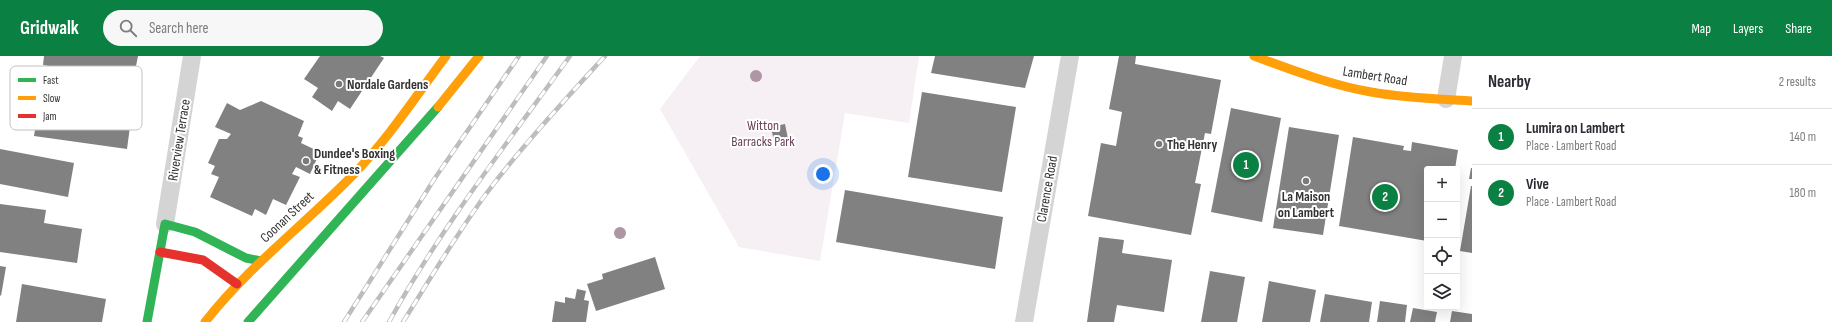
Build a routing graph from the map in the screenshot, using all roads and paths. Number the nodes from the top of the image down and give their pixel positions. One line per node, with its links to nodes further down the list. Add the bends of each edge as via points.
1 (192, 56): 10 (street, Riverview Terrace)
2 (446, 56): 13 (main road, Coonan Street, via 360,168)
3 (479, 56): 9 (main road)
4 (1070, 56): 19 (street, Clarence Road)
5 (1254, 56): 7 (main road, Lambert Road, via 1357,89)
6 (1453, 56): 7 (street)
7 (1446, 99): 8 (main road, Lambert Road)
8 (1472, 101)
9 (368, 188): 11 (main road); 18 (main road)
10 (165, 224): 12 (main road, Riverview Terrace); 13 (main road, via 195,232 246,258)
11 (311, 237)
12 (160, 252): 15 (main road, via 203,260); 16 (main road, Riverview Terrace)
13 (261, 261): 15 (main road, Coonan Street)
14 (255, 280): 15 (main road)
15 (237, 284): 17 (main road, Coonan Street)
16 (147, 322)
17 (204, 322)
18 (248, 322)
19 (1024, 322)

